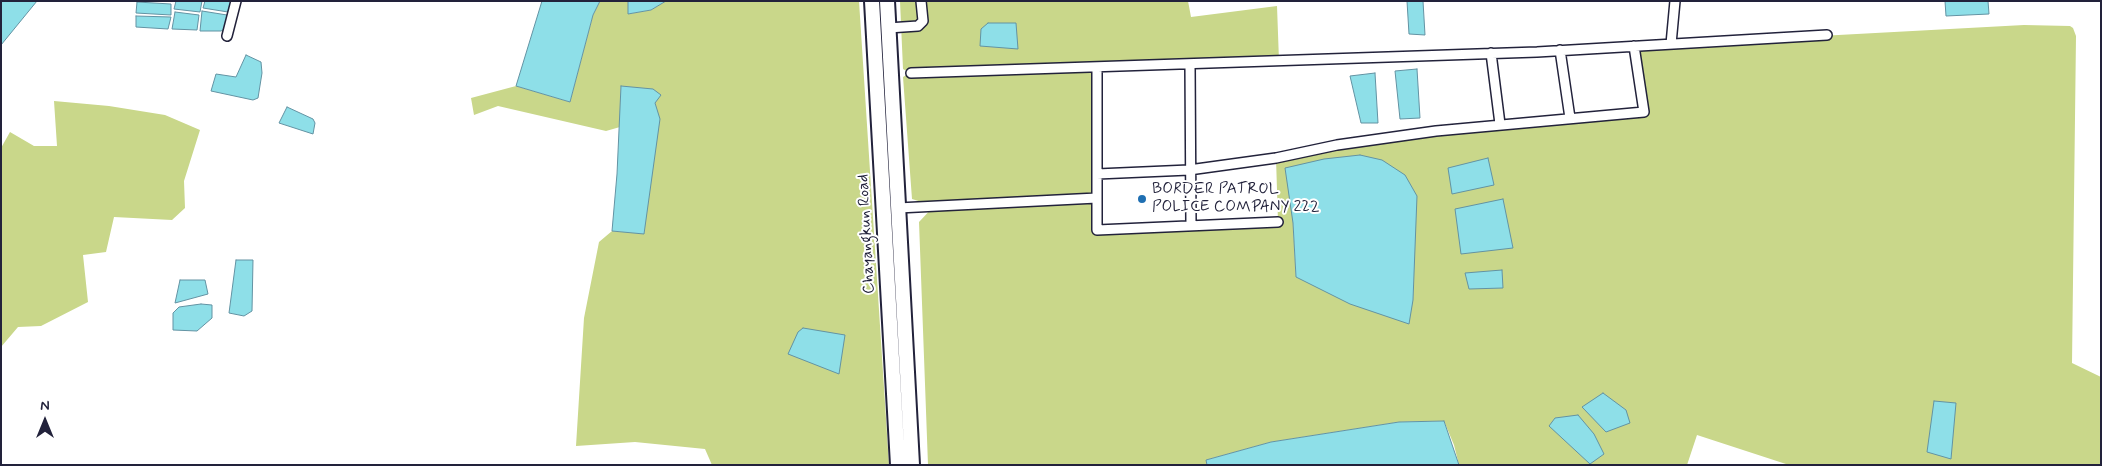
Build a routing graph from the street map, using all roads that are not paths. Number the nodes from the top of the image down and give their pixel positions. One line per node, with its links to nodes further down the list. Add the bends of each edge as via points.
1 (236, 1): 8 (street)
2 (872, 1): 19 (highway, Chayangkun Road)
3 (887, 1): 6 (highway, Chayangkun Road)
4 (921, 1): 6 (street, via 922,21 918,26)
5 (1675, 1): 9 (street)
6 (888, 28): 18 (highway, Chayangkun Road)
7 (1827, 35): 9 (street)
8 (227, 36)
9 (1671, 44): 10 (street)
10 (1634, 46): 11 (street); 16 (street, via 1644,112)
11 (1560, 50): 12 (street); 16 (street)
12 (1491, 53): 13 (street); 17 (street)
13 (1190, 64): 14 (street); 20 (street)
14 (1097, 67): 15 (street); 21 (street)
15 (911, 73)
16 (1570, 118): 17 (street)
17 (1500, 124): 20 (street, via 1337,145 1276,158)
18 (896, 165): 19 (highway); 23 (highway, Chayangkun Road)
19 (881, 166): 26 (highway, Chayangkun Road)
20 (1189, 170): 21 (street); 25 (street)
21 (1097, 174): 22 (street)
22 (1097, 198): 23 (street); 25 (street, via 1096,230)
23 (898, 208): 27 (highway, Chayangkun Road)
24 (1278, 222): 25 (street)
25 (1191, 226)
26 (898, 465)
27 (912, 465)

